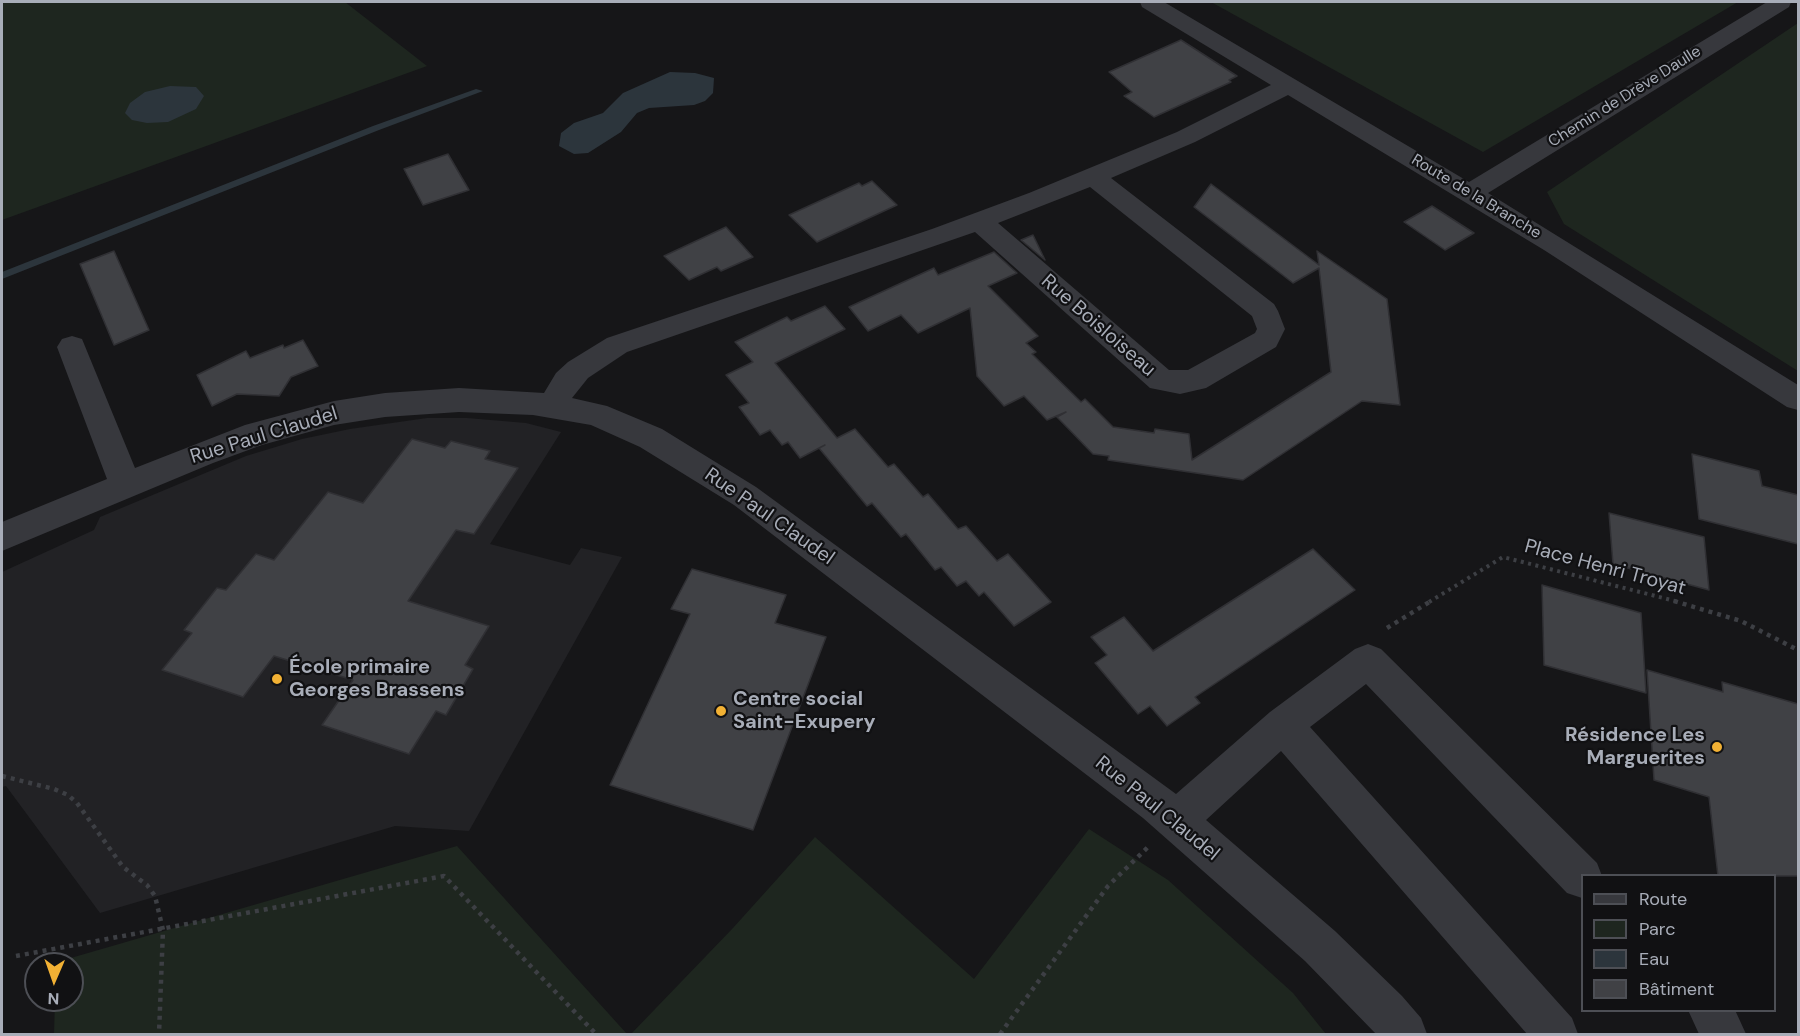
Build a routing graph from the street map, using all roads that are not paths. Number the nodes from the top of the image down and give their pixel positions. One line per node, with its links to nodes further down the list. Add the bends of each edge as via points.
1 (1150, 2): 3 (street, Route de la Branche)
2 (1781, 2): 5 (street, Chemin de Drève Daulle)
3 (1289, 85): 4 (street, via 1186,137); 5 (street, Route de la Branche)
4 (1094, 177): 6 (street); 6 (street, Rue Boisloiseau, via 1264,311 1271,329 1266,340 1195,380 1161,380)
5 (1470, 193): 8 (street, Route de la Branche)
6 (979, 221): 9 (street, via 617,345 578,370)
7 (72, 347): 10 (street)
8 (1798, 399)
9 (553, 405): 10 (street, Rue Paul Claudel, via 459,400 334,413 231,443); 13 (street, Rue Paul Claudel, via 596,414 633,429 745,496)
10 (124, 484): 11 (street, Rue Paul Claudel)
11 (2, 537)
12 (1283, 725): 13 (street); 14 (street, via 1368,661); 17 (street)
13 (1176, 821): 16 (street, Rue Paul Claudel, via 1320,946)
14 (1581, 877)
15 (1711, 1012): 18 (street)
16 (1405, 1035)
17 (1556, 1035)
18 (1724, 1035)

